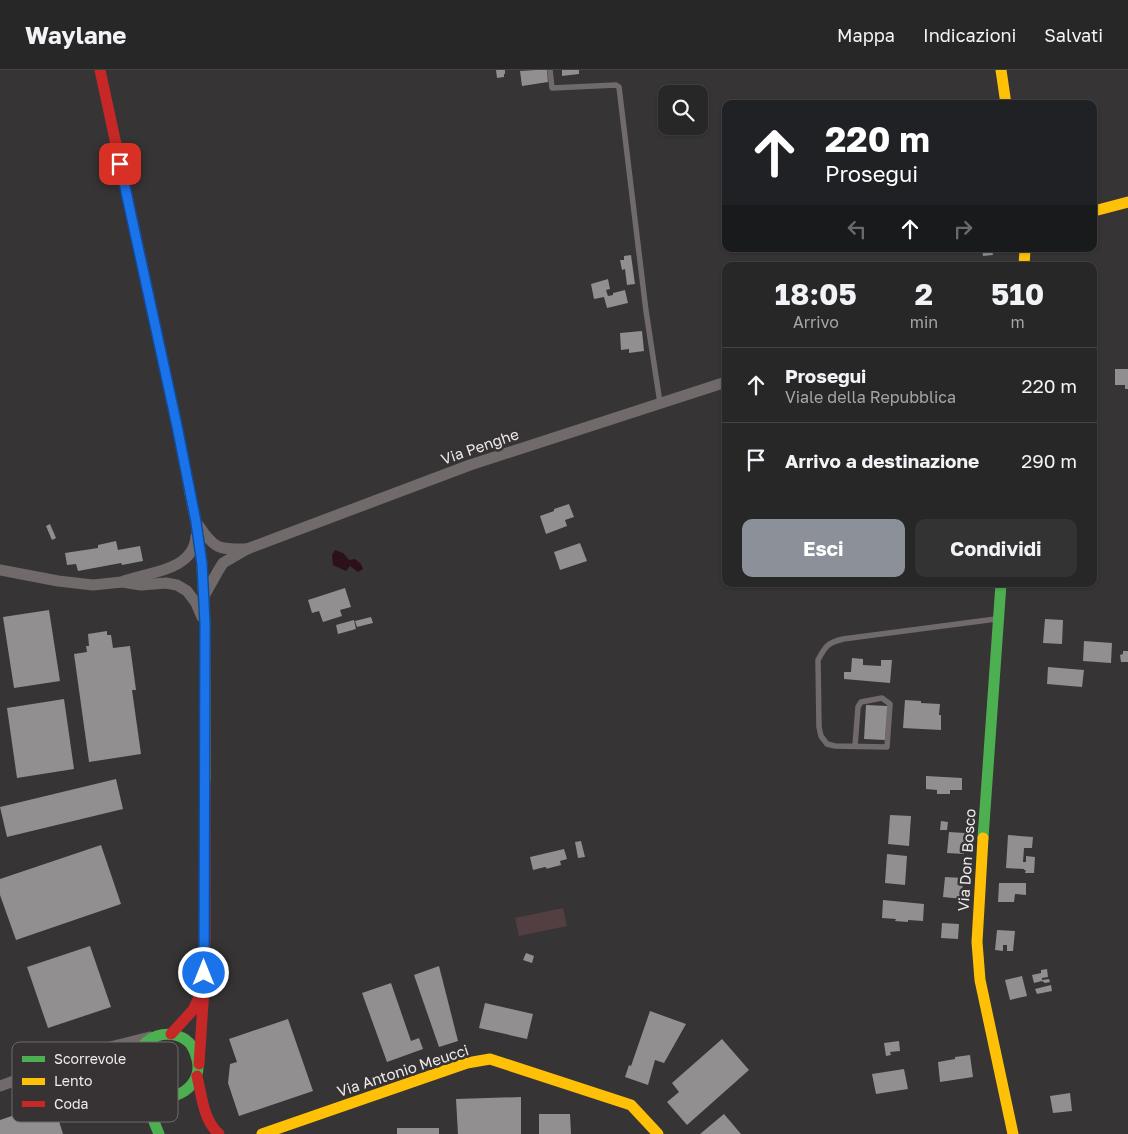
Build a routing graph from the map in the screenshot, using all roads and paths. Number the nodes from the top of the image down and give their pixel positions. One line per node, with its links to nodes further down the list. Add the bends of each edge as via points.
1 (100, 70): 9 (main road)
2 (550, 70): 8 (lane, via 552,88 618,87)
3 (1001, 70): 4 (main road)
4 (1005, 100)
5 (1128, 202): 6 (main road)
6 (1097, 210)
7 (722, 383): 8 (street, Via Penghe)
8 (660, 403): 10 (street, Via Penghe, via 470,465)
9 (196, 522): 10 (street, Via Penghe, via 218,547); 12 (street, via 196,540 182,560 160,572); 14 (main road)
10 (247, 549): 14 (street, Via Penghe, via 223,564)
11 (0, 570): 12 (street, via 93,585)
12 (122, 582): 16 (street, via 176,585 196,603)
13 (1001, 587): 15 (main road, Via Don Bosco)
14 (204, 596): 16 (main road)
15 (998, 619): 17 (lane, via 830,643 818,660 821,736 827,744); 32 (main road, Via Don Bosco, via 977,942 980,980)
16 (205, 624): 18 (main road)
17 (856, 746): 17 (lane, via 886,747 890,704 886,700 861,702)
18 (204, 973): 20 (main road, via 201,992 193,1010); 23 (main road)
19 (158, 1034): 20 (main road); 21 (street); 22 (main road)
20 (171, 1034): 23 (main road, via 180,1036 194,1047 198,1055)
21 (128, 1042)
22 (145, 1042)
23 (198, 1070): 26 (main road, via 192,1085); 29 (main road, via 207,1118 212,1129)
24 (12, 1082): 25 (street)
25 (0, 1086)
26 (178, 1095)
27 (155, 1122): 28 (main road)
28 (159, 1134)
29 (219, 1134)
30 (262, 1134): 31 (main road, Via Antonio Meucci, via 490,1059 630,1105)
31 (658, 1134)
32 (1013, 1134)

